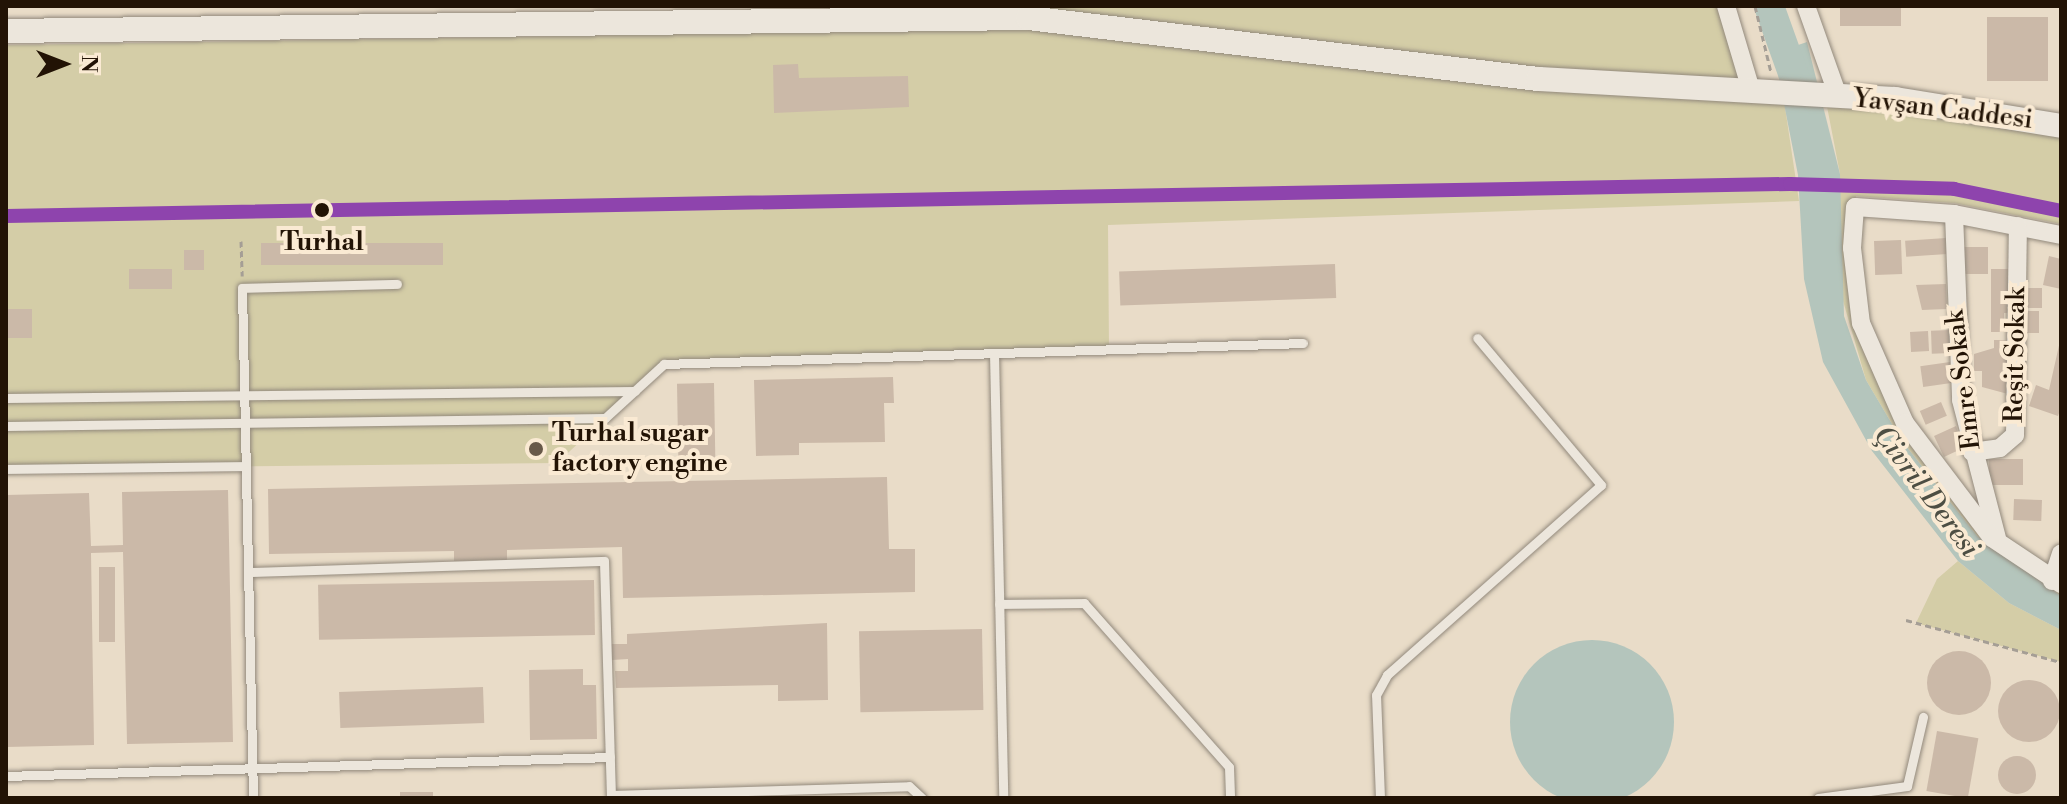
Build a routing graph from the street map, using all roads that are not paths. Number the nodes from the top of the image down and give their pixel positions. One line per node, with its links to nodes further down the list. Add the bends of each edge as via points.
1 (1726, 6): 7 (street)
2 (1806, 6): 8 (street)
3 (894, 12): 4 (street); 6 (street, via 1071,21)
4 (6, 31)
5 (6, 45): 6 (street, via 1013,32 1362,71)
6 (1538, 79): 7 (street, Yavşan Caddesi)
7 (1765, 86): 8 (street, Yavşan Caddesi)
8 (1832, 96): 9 (street, Yavşan Caddesi)
9 (2061, 126)
10 (1954, 214): 11 (street); 22 (street, Emre Sokak, via 1958,371); 25 (street, via 1855,207 1853,286 1884,387 1926,455)
11 (2018, 226): 12 (street); 22 (street, Reşit Sokak, via 2015,435 2000,448)
12 (2061, 235)
13 (397, 284): 18 (lane, via 242,288)
14 (1477, 338): 40 (lane, via 1601,485 1387,675 1376,695)
15 (1303, 343): 16 (lane)
16 (994, 353): 17 (lane, via 664,364); 29 (lane)
17 (635, 391): 18 (lane); 20 (lane, via 605,418)
18 (244, 395): 19 (lane); 20 (lane)
19 (6, 398)
20 (245, 423): 21 (lane); 23 (lane)
21 (6, 426)
22 (1972, 452): 25 (street, Emre Sokak)
23 (246, 466): 24 (lane); 27 (lane)
24 (6, 469)
25 (1998, 543): 28 (street)
26 (2061, 553): 28 (street)
27 (248, 572): 31 (lane, via 604,561); 32 (lane)
28 (2056, 582)
29 (999, 604): 38 (lane); 39 (lane, via 1084,603 1229,767)
30 (1923, 717): 41 (lane, via 1907,786)
31 (610, 757): 32 (lane); 35 (lane)
32 (252, 768): 33 (lane); 36 (lane)
33 (6, 776)
34 (690, 795): 35 (lane); 37 (lane, via 909,786)
35 (611, 796)
36 (253, 798)
37 (922, 798)
38 (1003, 798)
39 (1230, 798)
40 (1380, 798)
41 (1818, 798)

